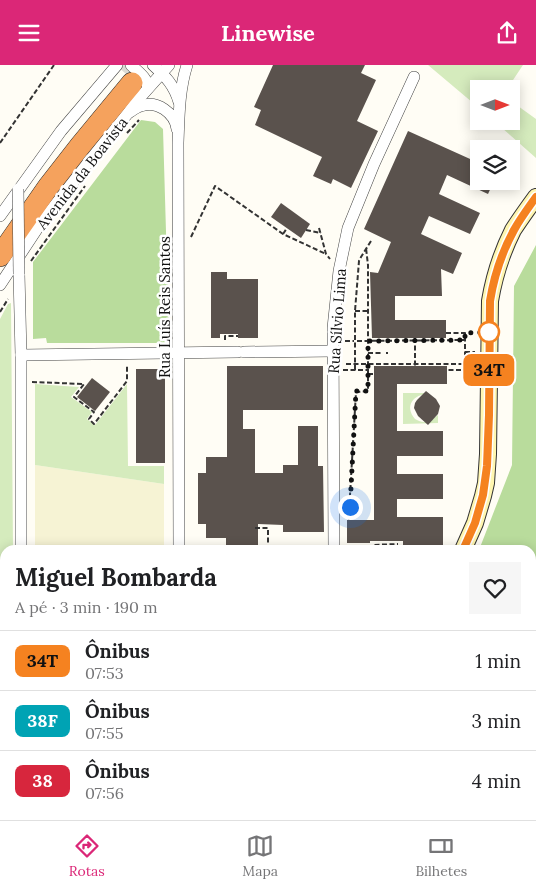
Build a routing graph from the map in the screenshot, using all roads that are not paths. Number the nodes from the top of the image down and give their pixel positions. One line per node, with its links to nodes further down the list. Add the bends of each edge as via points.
1 (186, 65): 5 (street, Rua Luís Reis Santos)
2 (161, 68): 3 (street, Avenida da Boavista); 5 (street, via 176,91)
3 (131, 75): 6 (street, Avenida da Boavista, via 136,102); 8 (street, Avenida da Boavista, via 61,131); 11 (highway, Avenida da Boavista, via 71,140); 12 (highway, Avenida da Boavista)
4 (414, 77): 14 (street, Rua Sílvio Lima, via 348,228 337,286)
5 (180, 104): 7 (street, Rua Luís Reis Santos)
6 (128, 113): 7 (street, via 140,105 162,108 176,122); 13 (street, Avenida da Boavista, via 41,223)
7 (178, 143): 15 (street, Rua Luís Reis Santos)
8 (18, 189): 10 (street, Avenida da Boavista); 16 (street, bridge)
9 (536, 197): 20 (street, via 514,229 493,283 486,483 475,523)
10 (0, 216)
11 (0, 238)
12 (0, 256)
13 (0, 285)
14 (333, 351): 15 (street); 19 (street, Rua Sílvio Lima)
15 (179, 353): 16 (street); 18 (street, Rua Luís Reis Santos)
16 (21, 355): 17 (street)
17 (21, 545)
18 (180, 545)
19 (334, 545)
20 (459, 545)

